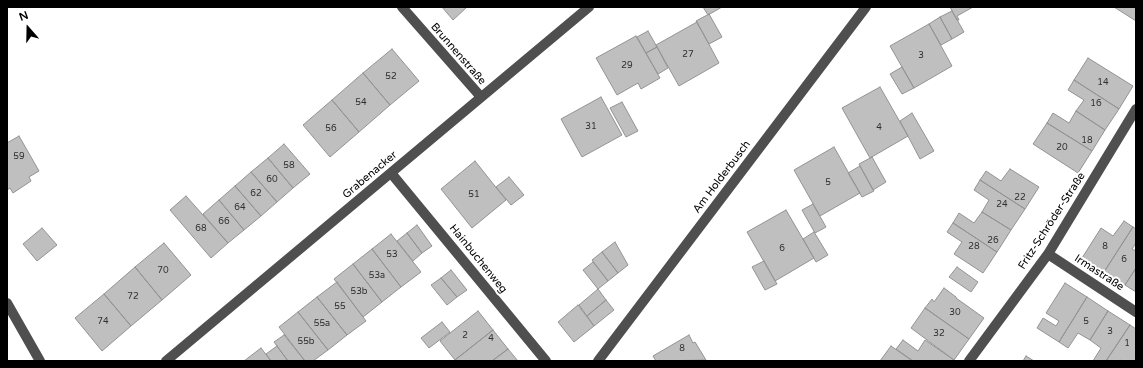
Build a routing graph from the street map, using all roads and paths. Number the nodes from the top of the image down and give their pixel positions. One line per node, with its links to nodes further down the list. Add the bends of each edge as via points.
1 (402, 7): 4 (street, Brunnenstraße)
2 (589, 7): 4 (street, Grabenacker)
3 (866, 7): 13 (street, Am Holderbusch)
4 (481, 98): 6 (street, Grabenacker)
5 (1136, 109): 7 (street, Fritz-Schröder-Straße)
6 (391, 173): 11 (street, Grabenacker); 12 (street, Hainbuchenweg)
7 (1048, 254): 9 (street, Irmastraße); 14 (street, Fritz-Schröder-Straße)
8 (7, 303): 10 (street)
9 (1136, 312)
10 (40, 361)
11 (166, 361)
12 (546, 361)
13 (598, 361)
14 (969, 361)

